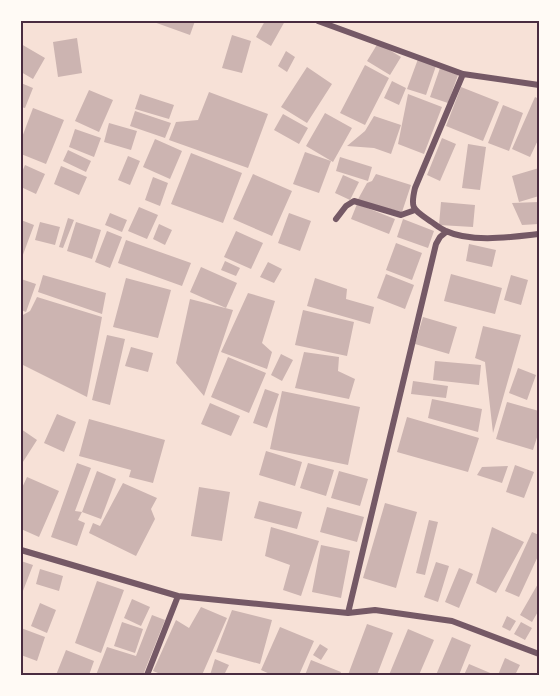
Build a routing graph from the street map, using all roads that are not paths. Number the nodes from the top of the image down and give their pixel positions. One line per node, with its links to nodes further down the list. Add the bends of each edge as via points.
1 (318, 21): 2 (street)
2 (463, 74): 3 (street); 4 (street, via 416,188 412,202)
3 (539, 86)
4 (415, 210): 5 (street, via 401,215 354,201); 6 (street)
5 (336, 219)
6 (446, 232): 7 (street, via 501,238); 10 (street, via 436,244)
7 (539, 234)
8 (21, 550): 9 (street)
9 (178, 597): 10 (street); 12 (street)
10 (348, 613): 11 (street, via 375,610 452,621)
11 (539, 654)
12 (147, 675)

